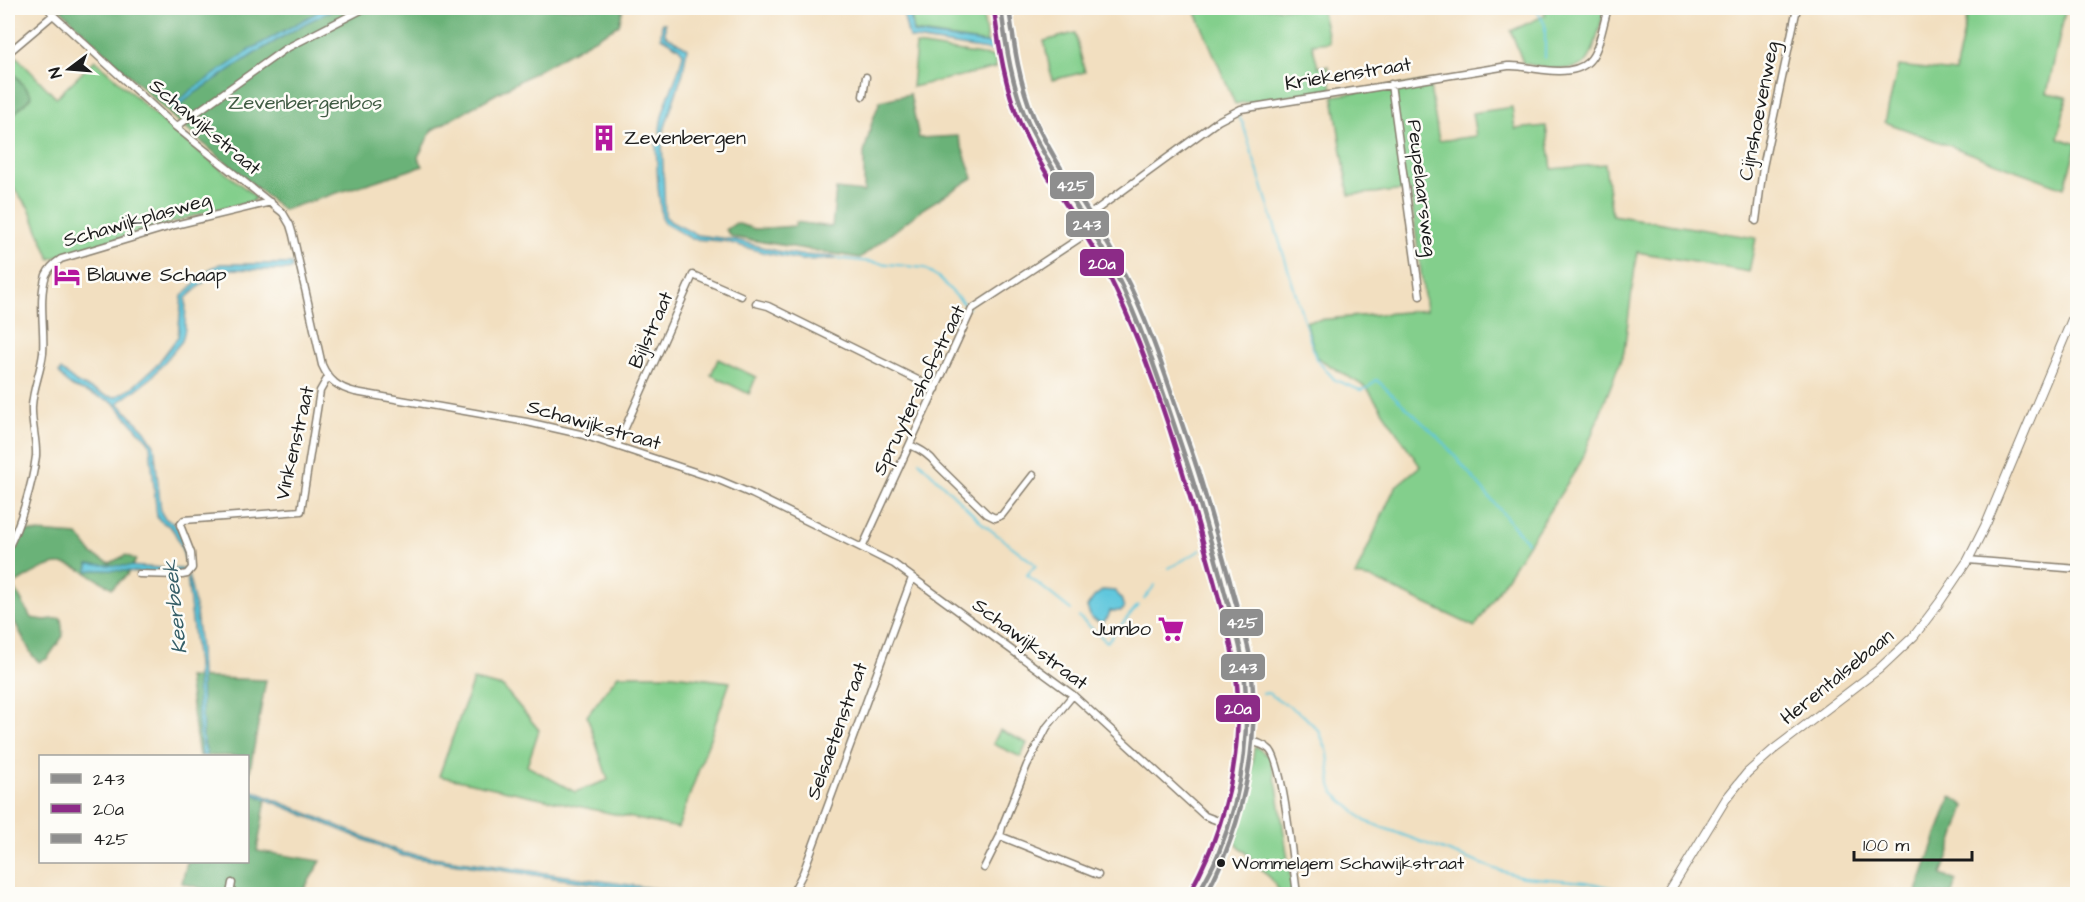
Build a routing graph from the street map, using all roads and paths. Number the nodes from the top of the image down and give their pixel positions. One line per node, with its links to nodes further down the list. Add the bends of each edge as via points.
1 (48, 8): 6 (street, Schawijkstraat)
2 (365, 8): 11 (street, via 285,49)
3 (1001, 8): 13 (main road, via 1013,76 1028,121 1053,171)
4 (1608, 8): 9 (street, Kriekenstraat, via 1593,58 1579,69 1549,71 1508,66)
5 (1797, 8): 14 (street, Cijnshoevenweg, via 1763,166)
6 (53, 15): 7 (street); 11 (street, Schawijkstraat)
7 (8, 53)
8 (866, 77): 10 (street)
9 (1391, 84): 13 (street, Kriekenstraat, via 1229,113); 17 (street, Peupelaarsweg)
10 (863, 96)
11 (176, 127): 12 (street, Schawijkstraat)
12 (271, 202): 20 (street, Schawijkstraat, via 290,225 321,365); 25 (street, Schawijkplasweg, via 175,225 61,259 51,267 44,288 43,355 32,407 34,466)
13 (1085, 218): 15 (main road)
14 (1756, 221)
15 (1092, 230): 21 (street, Spruytershofstraat, via 972,309); 32 (main road, via 1142,334 1211,540 1241,652)
16 (741, 296): 23 (street, Bijlstraat, via 693,275)
17 (1420, 297)
18 (756, 303): 21 (street)
19 (2078, 305): 27 (street, Herentalsebaan)
20 (328, 378): 23 (street, Schawijkstraat, via 355,392 527,422); 29 (street, Vinkenstraat, via 320,391 301,511 184,520 180,525 191,553 192,568 187,574)
21 (936, 388): 22 (street, Spruytershofstraat)
22 (910, 445): 24 (street, via 923,450 995,518 1002,515); 26 (street, Spruytershofstraat)
23 (617, 446): 26 (street, Schawijkstraat, via 741,489)
24 (1033, 475)
25 (8, 548)
26 (862, 548): 30 (street, Schawijkstraat)
27 (1968, 560): 28 (street); 42 (street, Herentalsebaan, via 1914,636 1880,669 1773,750 1736,785)
28 (2078, 569)
29 (139, 574)
30 (912, 578): 31 (street, Schawijkstraat); 39 (street, Selsaetenstraat)
31 (1073, 695): 33 (street, Schawijkstraat, via 1201,814); 34 (street, via 1047,727 1027,765)
32 (1245, 740): 33 (main road); 41 (street, via 1259,743 1274,757 1283,791)
33 (1229, 825): 40 (main road)
34 (1000, 836): 35 (street); 36 (street)
35 (984, 868)
36 (1098, 875)
37 (232, 883): 38 (street)
38 (230, 894)
39 (792, 894)
40 (1198, 894)
41 (1297, 894)
42 (1668, 894)

